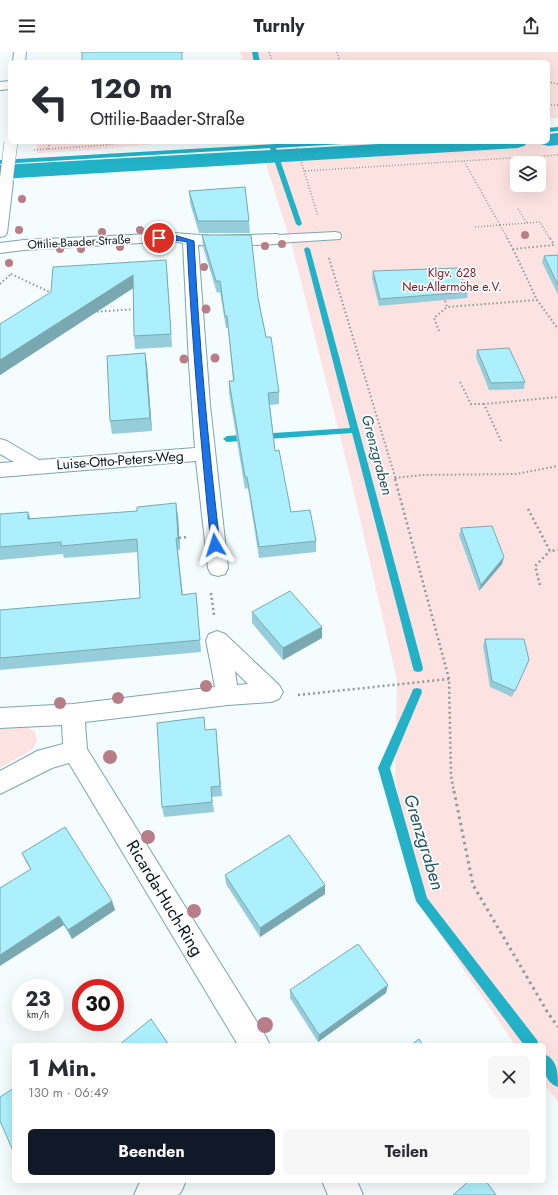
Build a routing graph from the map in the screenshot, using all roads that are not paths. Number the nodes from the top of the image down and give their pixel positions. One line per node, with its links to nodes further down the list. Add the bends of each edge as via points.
1 (11, 144): 2 (street, bridge)
2 (0, 233)
3 (329, 236): 4 (lane)
4 (277, 239): 5 (street, Ottilie-Baader-Straße)
5 (190, 241): 6 (street, Ottilie-Baader-Straße, via 174,237); 8 (street)
6 (0, 248)
7 (0, 445): 9 (street)
8 (206, 454): 9 (street, Luise-Otto-Peters-Weg); 11 (street)
9 (35, 467): 10 (street, Luise-Otto-Peters-Weg)
10 (0, 470)
11 (218, 568)
12 (228, 695): 12 (street, via 271,692 217,640); 13 (street)
13 (73, 714): 14 (street); 15 (street, Ricarda-Huch-Ring)
14 (0, 718)
15 (75, 751): 16 (street, via 46,758); 17 (street, Ricarda-Huch-Ring)
16 (0, 783)
17 (254, 1043)
18 (167, 1183): 20 (street)
19 (339, 1183): 21 (street)
20 (150, 1195)
21 (347, 1195)

